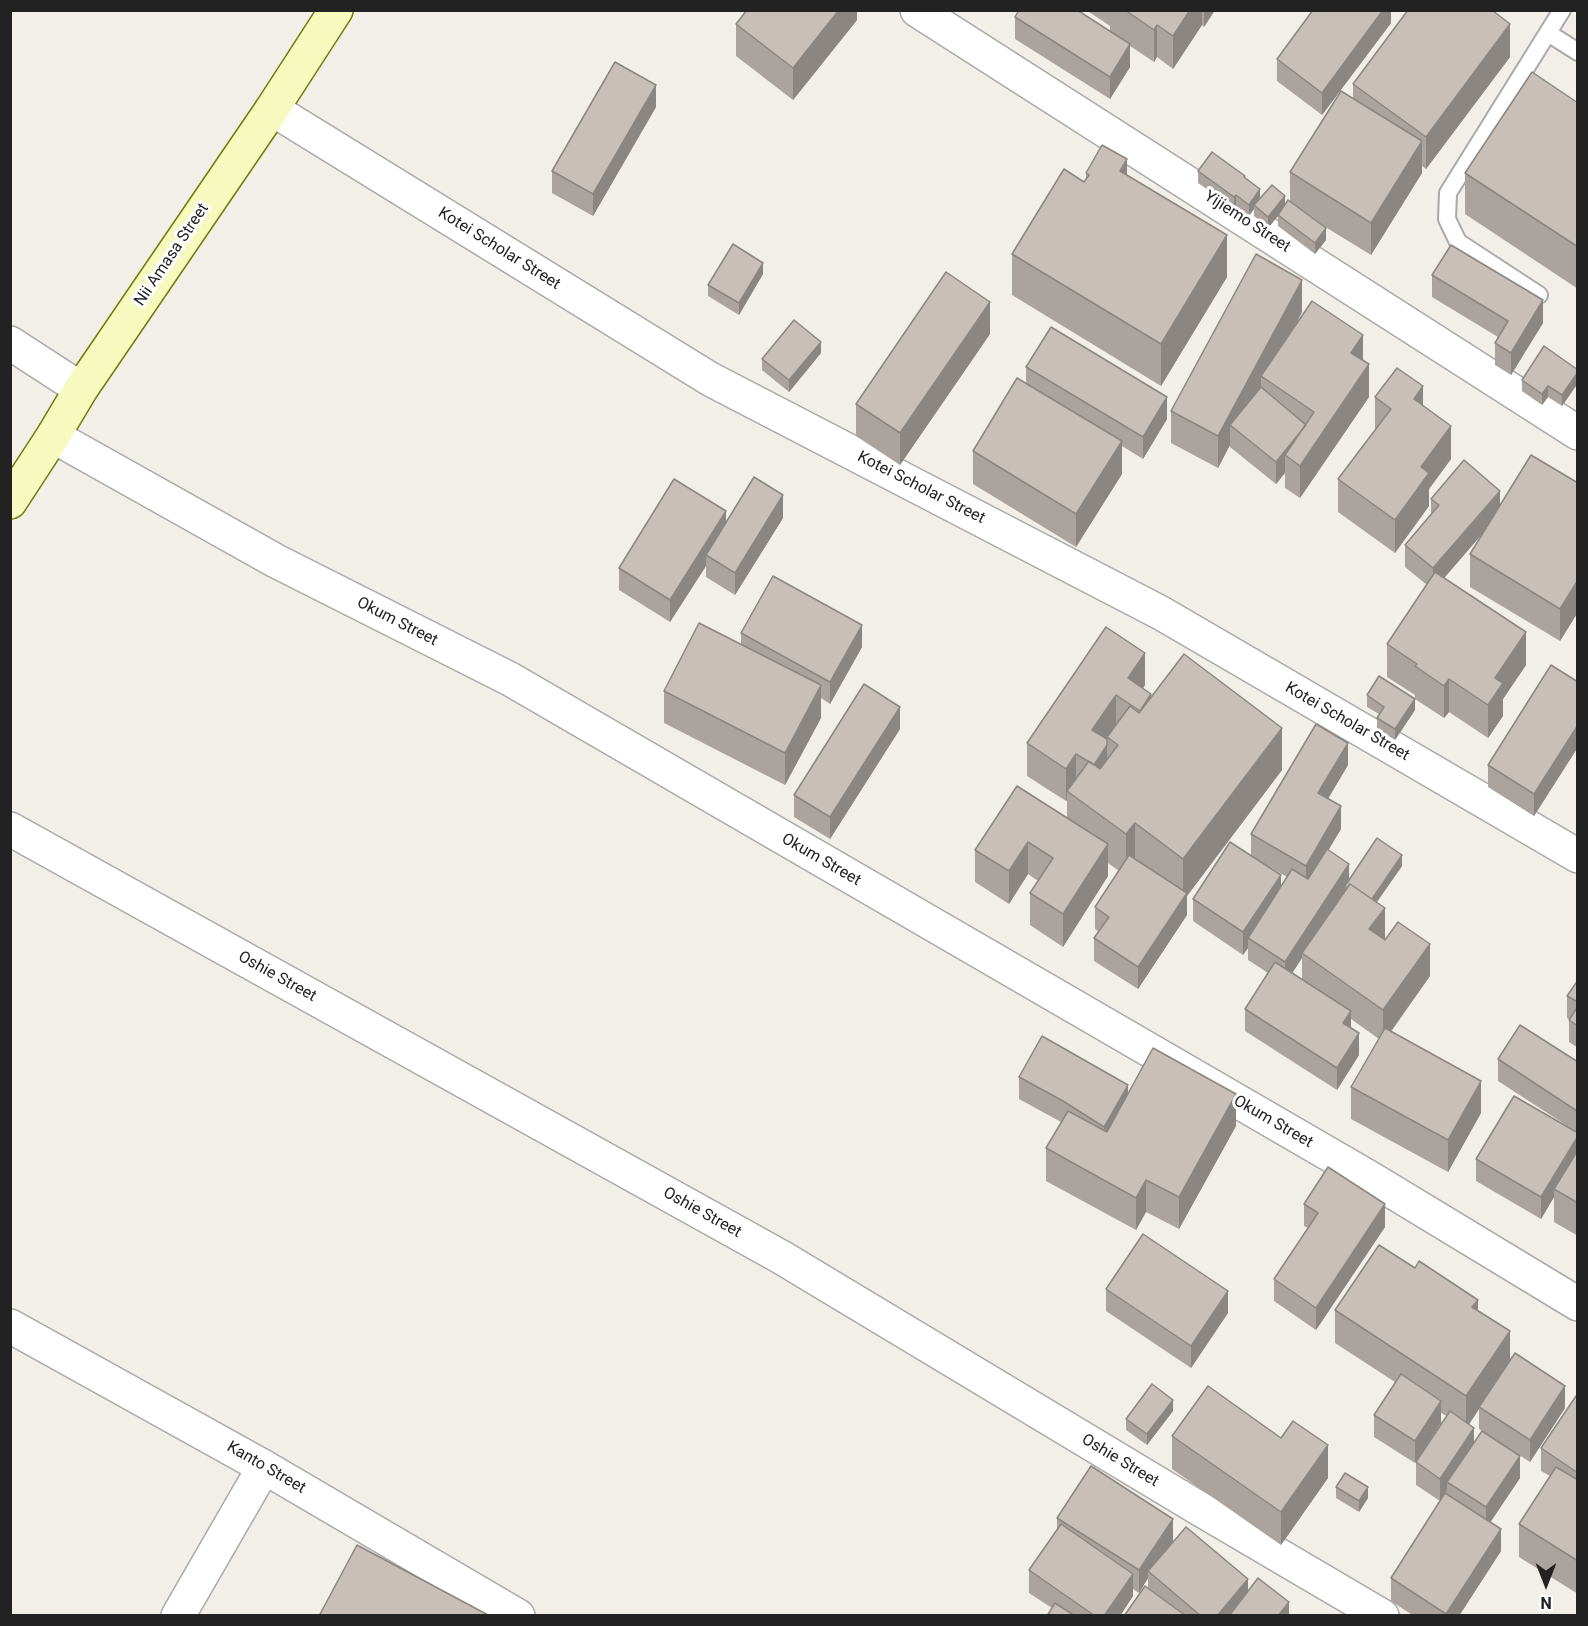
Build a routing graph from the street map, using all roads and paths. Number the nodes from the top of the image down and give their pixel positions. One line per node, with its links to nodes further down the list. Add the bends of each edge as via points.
1 (336, 10): 6 (street, Nii Amasa Street)
2 (917, 10): 10 (street, Yijiemo Street)
3 (1562, 10): 4 (lane)
4 (1548, 33): 5 (lane); 7 (lane, via 1448,193 1447,219 1458,242)
5 (1578, 52)
6 (272, 109): 9 (street, Nii Amasa Street); 14 (street, Kotei Scholar Street, via 710,379 1161,613)
7 (1539, 295)
8 (10, 343): 9 (street)
9 (81, 389): 11 (street, Nii Amasa Street)
10 (1578, 433)
11 (53, 436): 12 (street, Nii Amasa Street); 15 (street, Okum Street, via 276,561 510,679 1370,1178)
12 (10, 502)
13 (10, 829): 20 (street, Oshie Street, via 781,1257)
14 (1578, 856)
15 (1578, 1304)
16 (10, 1326): 17 (street, Kanto Street)
17 (264, 1467): 18 (street); 19 (street, Kanto Street)
18 (178, 1616)
19 (518, 1616)
20 (1382, 1616)

